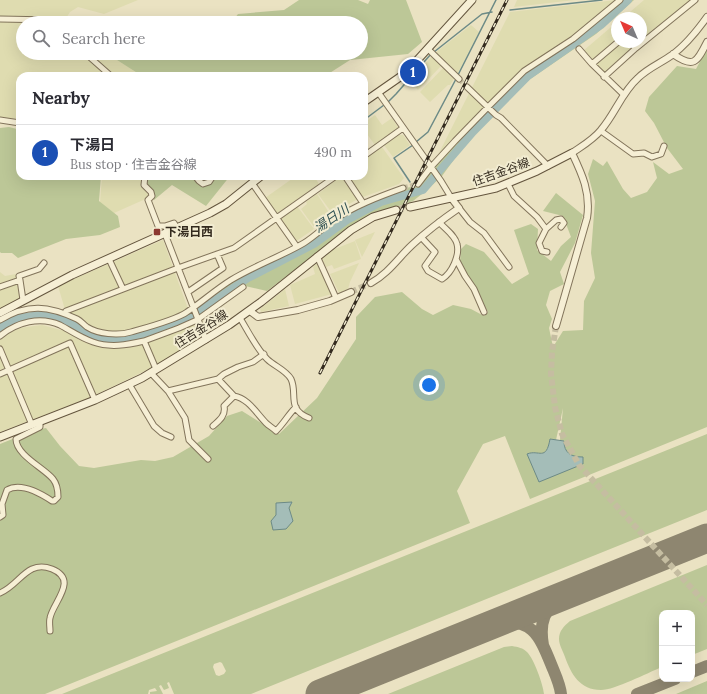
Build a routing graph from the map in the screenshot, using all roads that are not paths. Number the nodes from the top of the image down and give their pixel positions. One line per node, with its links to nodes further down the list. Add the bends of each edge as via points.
1 (472, 0): 12 (main road)
2 (620, 0): 23 (street, via 573,38 524,71)
3 (695, 0): 7 (street)
4 (707, 17): 13 (street, via 690,40)
5 (0, 19): 6 (street)
6 (16, 19)
7 (647, 39)
8 (707, 42): 13 (street, via 699,58 690,63)
9 (611, 48): 15 (street)
10 (636, 48): 17 (street)
11 (579, 49): 15 (street)
12 (431, 52): 18 (street); 20 (main road)
13 (673, 54): 21 (street, via 638,77)
14 (94, 60): 16 (street)
15 (592, 64): 17 (street)
16 (107, 72)
17 (604, 77): 21 (street)
18 (459, 79)
19 (467, 87): 23 (street)
20 (378, 92): 22 (main road); 26 (street)
21 (624, 96): 27 (street)
22 (368, 98)
23 (488, 107): 31 (street); 32 (street)
24 (0, 120): 25 (street)
25 (16, 122)
26 (403, 128): 29 (street); 32 (street)
27 (601, 131): 28 (street, via 633,154 644,153 652,157 661,154); 30 (street)
28 (664, 146)
29 (368, 153)
30 (572, 153): 31 (main road, 住吉金谷線); 81 (street, via 582,173 589,208)
31 (548, 166): 41 (main road, 住吉金谷線)
32 (432, 167): 40 (street); 43 (street)
33 (145, 180): 50 (street, via 144,185 151,192 152,196 148,200 158,226 174,223)
34 (198, 180): 35 (street, via 203,184)
35 (210, 180)
36 (256, 180): 39 (main road)
37 (330, 180): 48 (street)
38 (348, 180): 44 (street)
39 (252, 183): 48 (street); 50 (main road, via 226,204)
40 (418, 184)
41 (508, 184): 43 (main road, 住吉金谷線); 52 (street, via 514,196)
42 (403, 188): 44 (street)
43 (452, 199): 45 (main road, 住吉金谷線); 46 (street)
44 (363, 203): 55 (street, via 332,221)
45 (410, 207)
46 (459, 208): 49 (street); 62 (street, via 470,222 484,233)
47 (396, 210): 58 (main road, 住吉金谷線, via 356,226)
48 (276, 218): 55 (street); 57 (street, via 234,248)
49 (439, 222): 54 (street); 60 (street, via 457,243)
50 (177, 228): 53 (main road)
51 (561, 228): 52 (street, via 564,223 561,219)
52 (546, 229): 56 (street, via 538,243 542,251)
53 (164, 234): 59 (main road); 63 (street)
54 (421, 237): 60 (street, via 435,252 425,266 428,271 442,279 447,276); 65 (street, via 383,276)
55 (297, 247): 73 (street, via 249,269 218,288)
56 (547, 252)
57 (217, 254): 63 (street); 69 (street, via 223,268)
58 (317, 256): 71 (street); 75 (main road, 住吉金谷線)
59 (109, 259): 68 (street); 72 (main road)
60 (456, 259): 76 (street)
61 (44, 263): 64 (street, via 39,268 19,276)
62 (509, 267)
63 (178, 268): 68 (street); 69 (street)
64 (20, 280): 66 (street); 72 (street)
65 (371, 283)
66 (0, 287)
67 (242, 287): 80 (street)
68 (123, 289): 74 (street)
69 (188, 292): 73 (street)
70 (351, 292): 71 (street)
71 (336, 298): 75 (street, via 298,310 258,317)
72 (23, 300): 77 (main road)
73 (193, 308): 79 (street, via 180,316 129,333 100,332 54,310 37,308 13,313); 80 (street)
74 (66, 311)
75 (250, 311): 78 (main road, 住吉金谷線)
76 (484, 312)
77 (0, 313)
78 (240, 318): 83 (main road, 住吉金谷線); 86 (street)
79 (0, 320)
80 (198, 320): 83 (street); 84 (street)
81 (556, 326)
82 (0, 336): 84 (street, via 20,324 45,321 93,342 118,346)
83 (206, 340): 88 (main road, 住吉金谷線)
84 (144, 341): 88 (street)
85 (0, 349): 87 (street)
86 (264, 354): 90 (street); 95 (street, via 291,379)
87 (9, 370): 89 (street); 94 (street, via 70,343); 98 (street)
88 (153, 371): 91 (main road, 住吉金谷線); 92 (street)
89 (0, 374)
90 (218, 379): 92 (street); 93 (street)
91 (129, 384): 94 (main road, 住吉金谷線); 101 (street, via 154,426)
92 (168, 392): 102 (street, via 185,418 189,440)
93 (234, 396): 95 (street, via 251,405 253,410 276,431); 99 (street, via 224,406 222,418)
94 (95, 400): 97 (main road, 住吉金谷線)
95 (296, 407): 96 (street)
96 (309, 418)
97 (40, 422): 98 (main road, 住吉金谷線); 103 (street, via 40,427 16,441 23,453 54,480 58,497 52,501 39,492 12,487 7,490 2,504 3,515)
98 (32, 424): 100 (main road, 住吉金谷線)
99 (213, 426)
100 (0, 437)
101 (171, 437)
102 (208, 459)
103 (0, 517)
104 (0, 593): 105 (street, via 8,590 29,570 39,566 55,570 63,576 65,583 50,618)
105 (50, 631)

